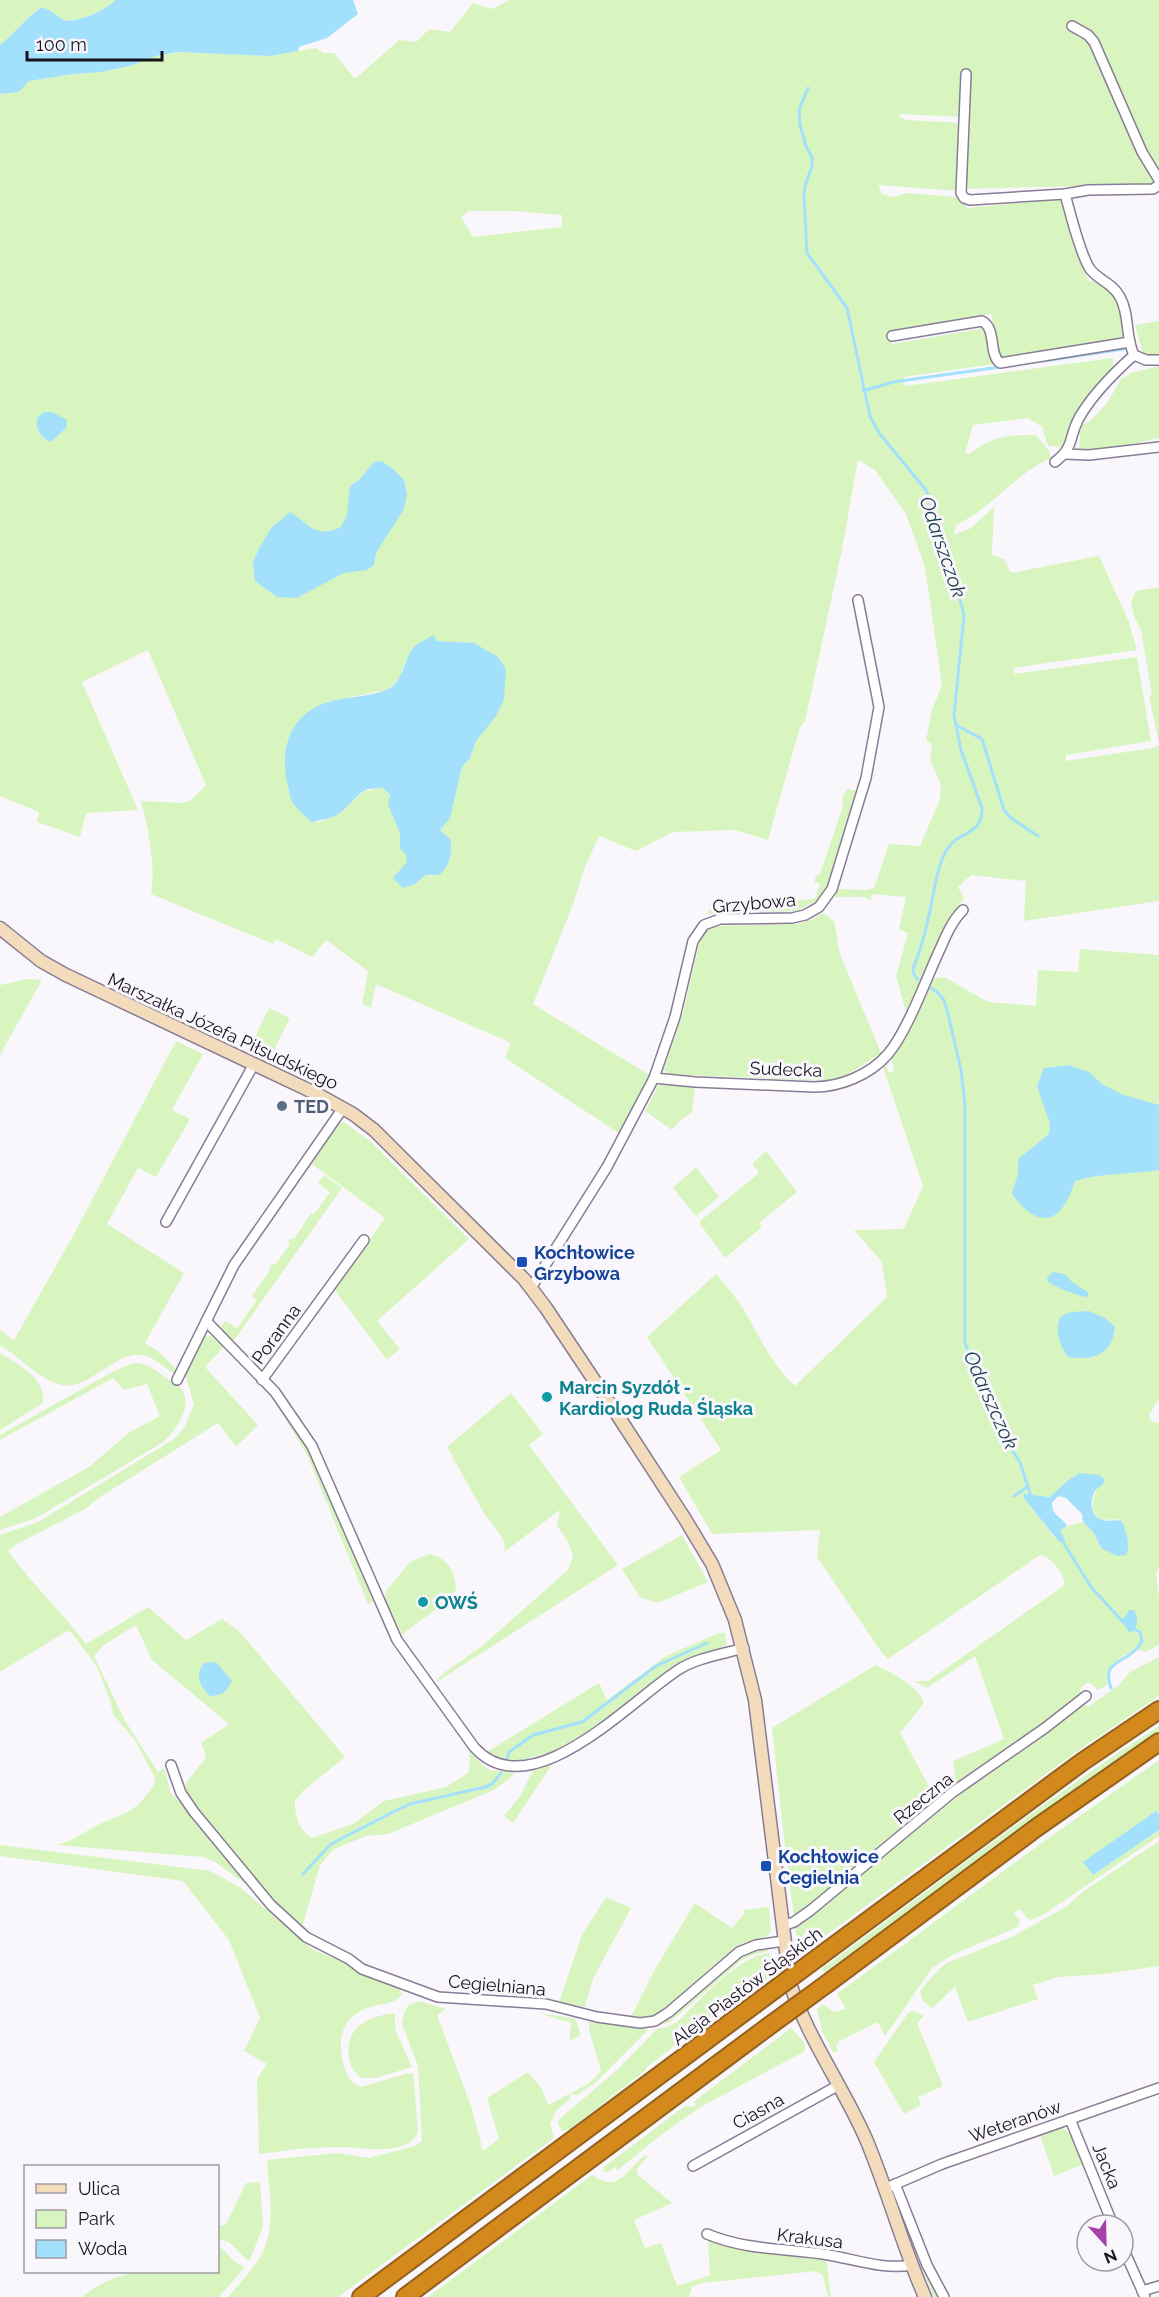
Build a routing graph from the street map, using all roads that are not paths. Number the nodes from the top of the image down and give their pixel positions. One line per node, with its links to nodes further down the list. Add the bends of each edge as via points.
1 (1072, 26): 3 (street, via 1094,42)
2 (966, 74): 4 (street, via 961,193 964,198)
3 (1157, 185): 4 (street)
4 (1065, 194): 6 (street, via 1089,268 1121,298)
5 (892, 336): 6 (street, via 982,321 989,328 1000,363)
6 (1130, 342): 7 (street)
7 (1134, 355): 8 (street); 10 (street, via 1079,418)
8 (1159, 360)
9 (1159, 447): 10 (street)
10 (1065, 454): 11 (street)
11 (1055, 462)
12 (858, 600): 16 (street, Grzybowa, via 879,707 866,778 832,889 819,907 805,915 720,919 700,929 693,941 675,1017)
13 (963, 910): 16 (street, Sudecka, via 950,928 890,1052 852,1079 832,1087 814,1087)
14 (0, 928): 15 (street, Marszałka Józefa Piłsudskiego, via 51,968)
15 (254, 1064): 17 (street, Marszałka Józefa Piłsudskiego); 18 (street)
16 (654, 1078): 20 (street, Grzybowa, via 608,1167)
17 (343, 1108): 20 (street, Marszałka Józefa Piłsudskiego, via 393,1147); 21 (street, via 234,1265)
18 (166, 1222)
19 (364, 1240): 23 (street, Poranna)
20 (531, 1288): 24 (street, Marszałka Józefa Piłsudskiego, via 698,1539 725,1592)
21 (206, 1320): 22 (street); 23 (street, Poranna)
22 (177, 1380)
23 (262, 1380): 24 (street, via 312,1446 397,1640 474,1748 494,1764 520,1767 548,1759 594,1735 679,1669)
24 (744, 1648): 29 (street, Marszałka Józefa Piłsudskiego, via 759,1721)
25 (1086, 1696): 29 (street, Rzeczna, via 953,1792 811,1910)
26 (1159, 1710): 42 (highway, Aleja Piastów Śląskich, bridge, via 1064,1775)
27 (1159, 1742): 43 (highway, bridge, via 1036,1828)
28 (171, 1765): 30 (street, Cegielniana, via 181,1793 194,1812 295,1928 363,1970 438,1996 546,2004 597,2017 648,2022 660,2019 739,1952)
29 (782, 1926): 30 (street, Marszałka Józefa Piłsudskiego)
30 (784, 1941): 31 (street, Marszałka Józefa Piłsudskiego, via 796,2002)
31 (839, 2085): 34 (street, Ciasna); 35 (street, Marszałka Józefa Piłsudskiego)
32 (1159, 2088): 33 (street, Weteranów)
33 (1070, 2119): 35 (street, Weteranów); 36 (street, Jacka)
34 (693, 2166)
35 (890, 2186): 38 (street, Marszałka Józefa Piłsudskiego); 45 (street, Marszałka Józefa Piłsudskiego)
36 (1108, 2213)
37 (707, 2234): 38 (street, Krakusa, via 763,2249 896,2267)
38 (912, 2265): 44 (street, Marszałka Józefa Piłsudskiego)
39 (1134, 2273): 41 (street)
40 (1159, 2286): 41 (street)
41 (1143, 2294)
42 (361, 2297)
43 (405, 2297)
44 (925, 2297)
45 (944, 2297)

